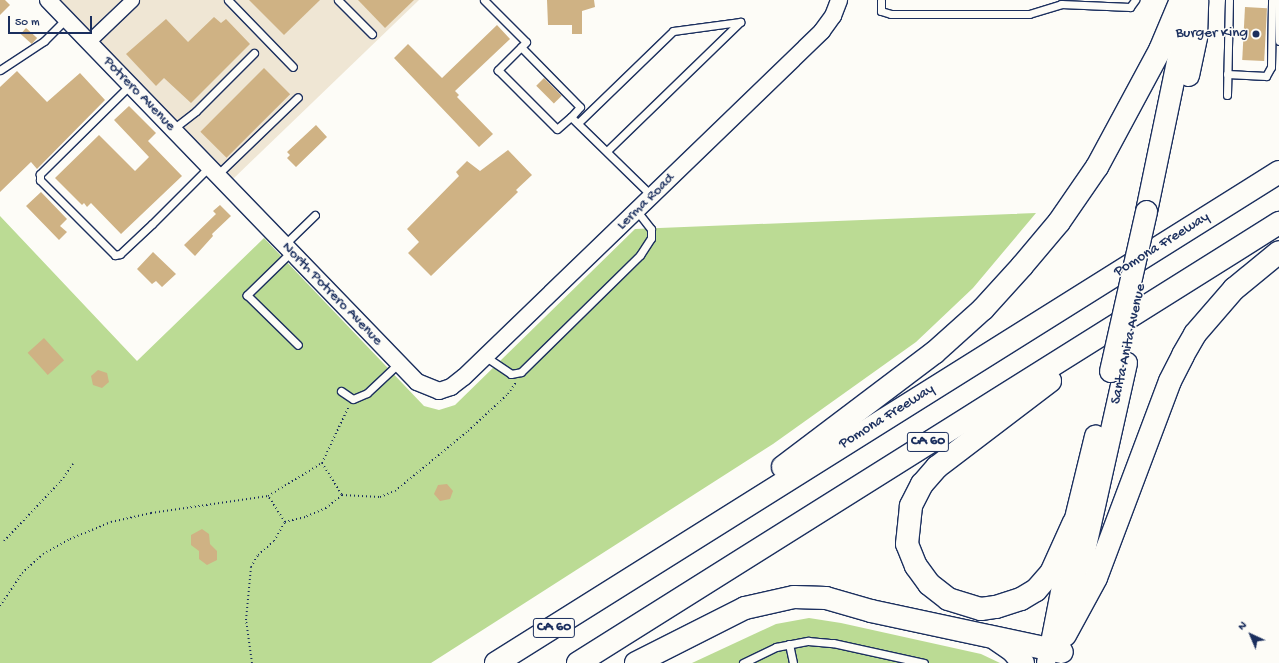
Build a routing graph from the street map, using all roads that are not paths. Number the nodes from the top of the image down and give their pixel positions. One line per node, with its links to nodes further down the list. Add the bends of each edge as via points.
1 (48, 0): 15 (street, Potrero Avenue)
2 (132, 0): 18 (street)
3 (228, 0): 21 (lane)
4 (338, 0): 16 (lane)
5 (484, 0): 19 (lane, via 526,42)
6 (839, 0): 35 (street, Lerma Road, via 833,16 822,31)
7 (881, 0): 14 (lane, via 881,11 891,14 1029,14)
8 (1135, 0): 14 (lane, via 1130,7)
9 (1182, 0): 36 (main road, Santa Anita Avenue, via 1179,52); 51 (highway, via 1160,50 1097,167 1059,222 983,309 896,385)
10 (1197, 0): 36 (main road, Santa Anita Avenue, via 1196,36)
11 (1229, 0): 23 (lane)
12 (1272, 0): 23 (lane, via 1271,67 1266,76)
13 (1278, 0): 17 (lane)
14 (1061, 2)
15 (66, 19): 18 (street, Potrero Avenue); 22 (lane, via 44,41)
16 (372, 34)
17 (1279, 41)
18 (88, 42): 24 (street, Potrero Avenue)
19 (521, 47): 27 (lane, via 580,107); 27 (lane, via 498,70 557,129)
20 (254, 53): 29 (lane, via 196,111)
21 (293, 67)
22 (0, 70)
23 (1227, 74): 25 (lane)
24 (130, 85): 29 (street, Potrero Avenue); 32 (lane, via 40,174 40,180 115,255 120,254)
25 (1227, 95)
26 (298, 98): 32 (lane)
27 (571, 117): 28 (lane)
28 (578, 124): 30 (lane); 30 (lane, via 673,31 740,22)
29 (173, 130): 32 (street, Potrero Avenue)
30 (606, 151): 35 (lane)
31 (1279, 155): 41 (highway)
32 (213, 171): 34 (street, Potrero Avenue)
33 (1279, 172): 41 (highway, Pomona Freeway / CA 60)
34 (230, 189): 40 (street, North Potrero Avenue)
35 (652, 196): 37 (street, Lerma Road)
36 (1153, 207): 47 (main road, Santa Anita Avenue, bridge)
37 (637, 211): 45 (street, Lerma Road); 45 (lane, via 651,229 652,238 640,255 521,372 511,374)
38 (315, 215): 40 (lane)
39 (1279, 223): 43 (highway, CA 60)
40 (288, 249): 44 (lane, via 247,295); 46 (street, North Potrero Avenue)
41 (1154, 251): 51 (highway, Pomona Freeway / CA 60)
42 (1279, 252): 54 (highway, via 1234,289 1195,334 1183,355 1170,381 1096,578)
43 (1154, 301): 50 (highway, via 937,467 922,484 911,506 907,544 916,566 929,584 948,599 981,609 1021,599 1036,590 1050,573); 56 (highway, CA 60)
44 (298, 345)
45 (486, 357): 49 (street, Lerma Road, via 451,388)
46 (399, 363): 48 (lane, via 367,392 353,399); 49 (street, North Potrero Avenue, via 418,382)
47 (1118, 367): 50 (main road, Santa Anita Avenue); 54 (main road, Santa Anita Avenue)
48 (341, 391)
49 (439, 391)
50 (1074, 522): 54 (main road, Santa Anita Avenue)
51 (611, 592): 55 (highway, Pomona Freeway / CA 60)
52 (993, 637): 54 (highway); 57 (highway, via 871,611 826,598 794,597 745,608); 61 (highway, via 1012,650)
53 (789, 644): 58 (lane, via 776,647); 59 (lane); 60 (lane, via 808,641 833,643)
54 (1056, 652)
55 (496, 663)
56 (578, 663)
57 (636, 663)
58 (744, 663)
59 (793, 663)
60 (924, 663)
61 (1024, 663)

